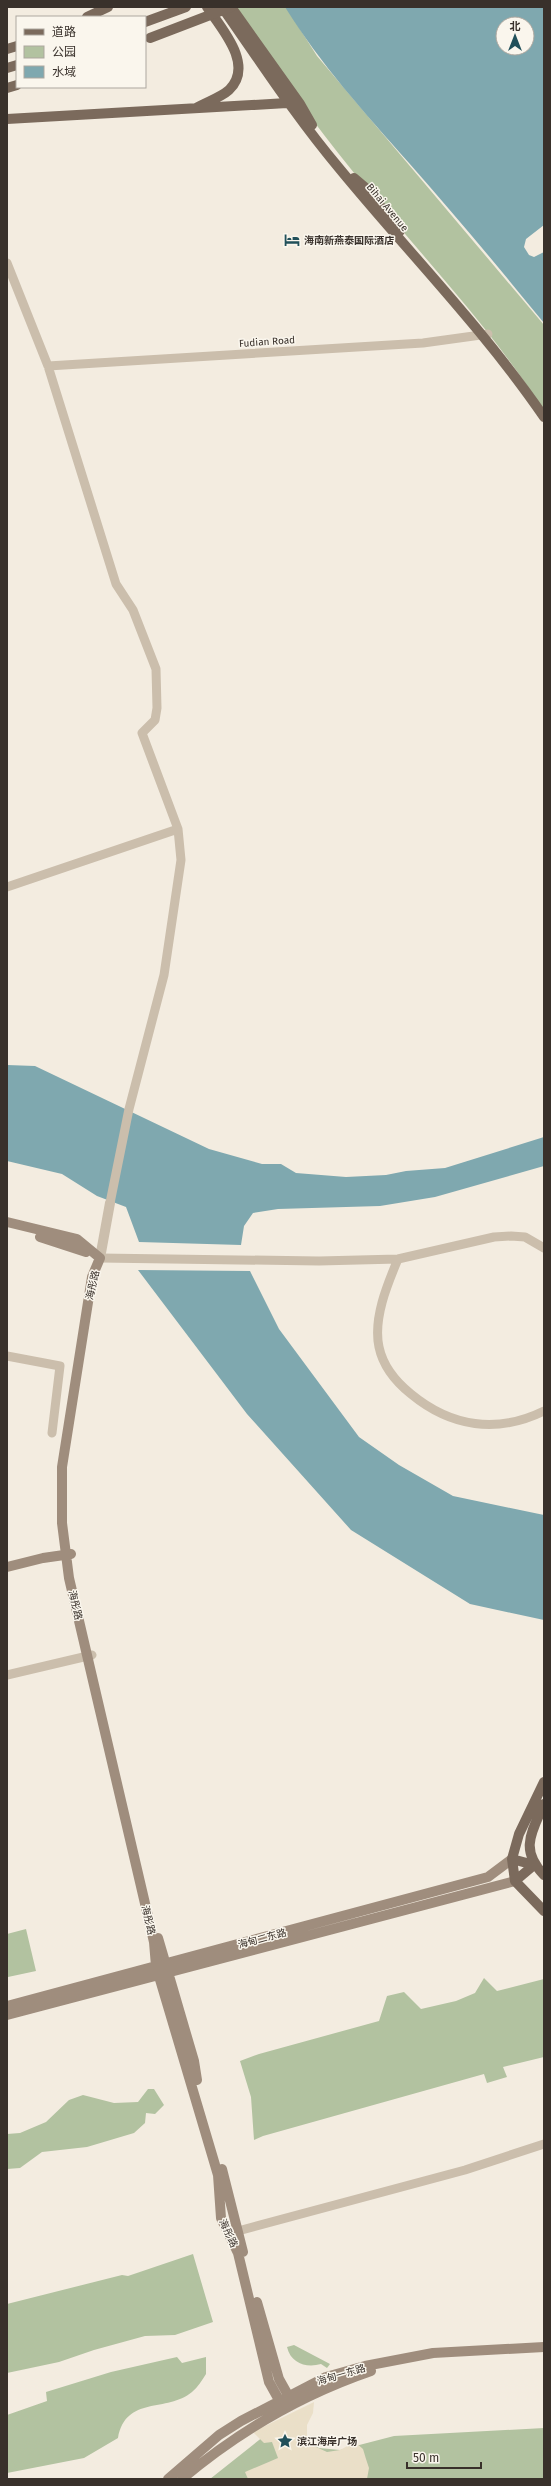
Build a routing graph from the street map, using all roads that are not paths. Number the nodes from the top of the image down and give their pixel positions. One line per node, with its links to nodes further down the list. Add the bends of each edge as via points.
1 (108, 7): 6 (main road)
2 (186, 7): 7 (main road)
3 (207, 7): 10 (main road, via 234,48 238,60 236,78 224,93)
4 (222, 7): 9 (main road, Bihai Avenue)
5 (231, 7): 8 (main road, bridge); 13 (main road, Bihai Avenue, via 333,153 357,182 367,189)
6 (90, 16)
7 (146, 22)
8 (148, 39)
9 (288, 104): 10 (main road); 13 (main road, Bihai Avenue, via 338,167)
10 (192, 110): 11 (main road)
11 (7, 118)
12 (7, 263): 14 (street)
13 (484, 334): 14 (street, Fudian Road, via 423,343); 15 (main road, Bihai Avenue, via 519,372); 16 (main road, Bihai Avenue)
14 (48, 366): 17 (street, via 116,584 133,610 156,669 155,720 142,733)
15 (544, 407)
16 (544, 417)
17 (178, 829): 18 (street); 19 (street, via 181,860 164,975 129,1109)
18 (7, 886)
19 (110, 1203): 23 (street)
20 (7, 1222): 23 (main road, via 77,1239)
21 (7, 1229): 23 (main road, via 75,1246)
22 (542, 1243): 25 (street, via 525,1237 494,1237)
23 (100, 1258): 24 (street, via 319,1261); 30 (main road, 海彤路, via 92,1277 64,1455 62,1523)
24 (386, 1258): 25 (street); 26 (street)
25 (398, 1259): 26 (street)
26 (391, 1276): 28 (street, via 377,1324 379,1347 386,1368 403,1388 428,1408 454,1420 486,1425 510,1423 526,1420)
27 (7, 1356): 29 (street, via 60,1366)
28 (544, 1411)
29 (52, 1433)
30 (68, 1552): 31 (main road); 32 (main road); 33 (main road, 海彤路)
31 (7, 1562)
32 (7, 1567)
33 (90, 1656): 34 (street); 42 (main road, 海彤路, via 159,1941)
34 (7, 1675)
35 (544, 1782): 37 (main road, via 519,1834)
36 (544, 1804): 38 (main road, via 528,1839)
37 (512, 1859): 38 (main road); 40 (main road); 42 (main road, 海甸二东路, via 488,1877)
38 (534, 1865): 39 (main road); 40 (main road)
39 (544, 1875)
40 (515, 1881): 41 (main road); 42 (main road, 海甸二东路)
41 (544, 1911)
42 (162, 1969): 43 (main road, 海甸二东路); 44 (main road, 海甸二东路); 46 (main road, 海彤路); 49 (main road, 海彤路, via 218,2175 221,2218 238,2253 269,2382)
43 (7, 2006)
44 (7, 2015)
45 (544, 2144): 46 (street, via 465,2170)
46 (238, 2231): 49 (main road, 海彤路)
47 (544, 2347): 49 (main road, 海甸一东路, via 440,2352 398,2359 326,2377)
48 (544, 2353): 49 (main road, 海甸一东路, via 435,2358 403,2364 343,2381)
49 (286, 2402): 50 (main road, 海甸一东路, via 254,2412 219,2436); 51 (main road, 海甸一东路, via 231,2440)
50 (168, 2479)
51 (182, 2479)

